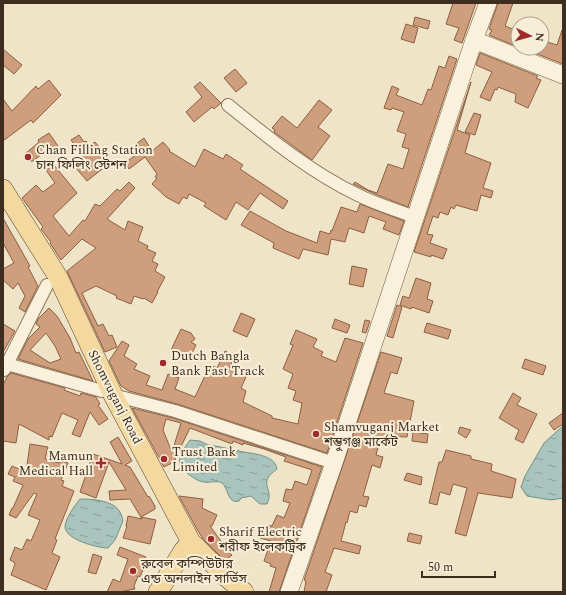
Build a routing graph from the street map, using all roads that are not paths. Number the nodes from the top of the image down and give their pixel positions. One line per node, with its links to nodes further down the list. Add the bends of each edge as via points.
1 (488, 3): 2 (street)
2 (474, 40): 3 (street); 7 (street)
3 (563, 75)
4 (228, 105): 7 (street, via 310,167 358,195)
5 (3, 189): 10 (main road, Shomvuganj Road, via 58,277)
6 (3, 210): 8 (main road, Shomvuganj Road)
7 (415, 217): 11 (street)
8 (47, 285): 9 (street); 10 (main road, Shomvuganj Road)
9 (5, 368): 10 (street)
10 (108, 393): 11 (street, via 175,411); 12 (main road, Shomvuganj Road)
11 (334, 463): 16 (street)
12 (187, 546): 13 (main road); 14 (main road, Shomvuganj Road, via 217,585); 15 (main road, Shomvuganj Road)
13 (158, 592)
14 (227, 592)
15 (244, 592)
16 (289, 592)

